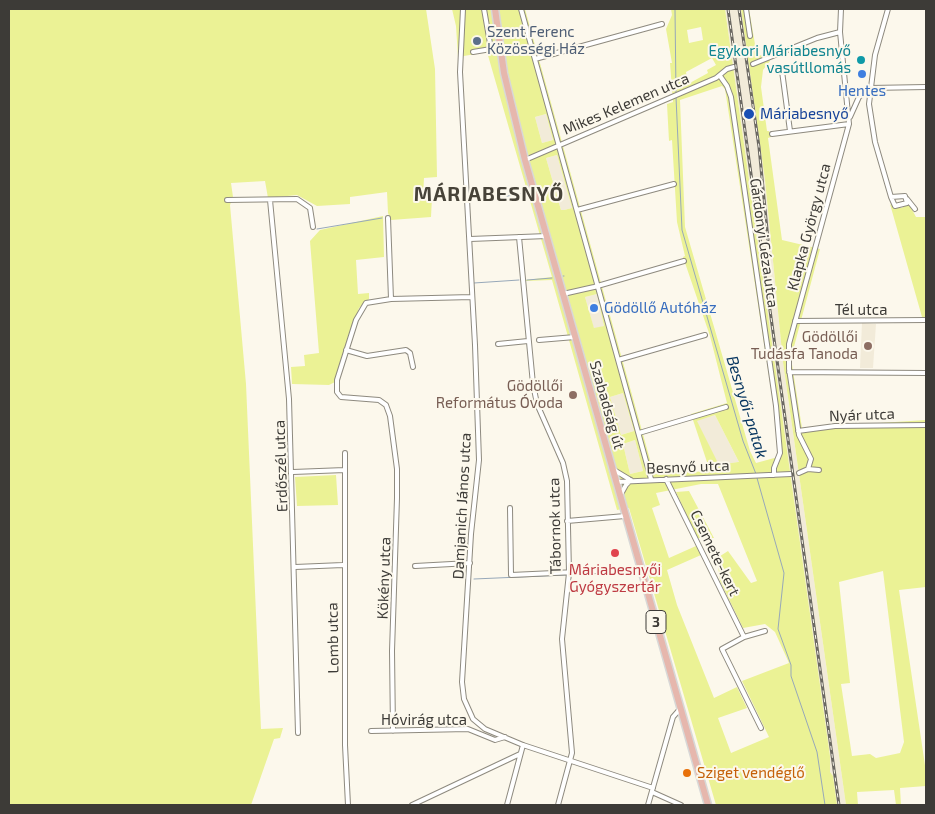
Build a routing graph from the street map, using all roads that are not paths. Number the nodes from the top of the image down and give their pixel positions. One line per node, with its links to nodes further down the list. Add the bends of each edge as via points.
1 (463, 9): 36 (street, Damjanich János utca, via 460,72)
2 (484, 9): 11 (street, via 491,49)
3 (496, 9): 24 (main road, Szabadság út / 3, via 504,73)
4 (521, 9): 12 (street, Szabadság út)
5 (746, 9): 10 (street)
6 (841, 9): 9 (street, Klapka György utca)
7 (888, 9): 18 (street)
8 (662, 24): 12 (street)
9 (840, 32): 13 (street); 19 (street, Klapka György utca)
10 (750, 36)
11 (474, 52)
12 (535, 59): 23 (street, Szabadság út)
13 (753, 64)
14 (734, 67): 16 (street, Mikes Kelemen utca)
15 (782, 71): 21 (street)
16 (720, 76): 23 (street, Mikes Kelemen utca); 66 (street, Gárdonyi Géza utca, via 731,97 776,406 780,453)
17 (926, 87): 18 (street)
18 (870, 88): 19 (street, via 859,97); 26 (street, via 872,128)
19 (850, 118): 20 (street, Klapka György utca)
20 (849, 124): 21 (street); 43 (street, Klapka György utca)
21 (790, 131): 22 (street)
22 (772, 134)
23 (559, 145): 24 (street, Mikes Kelemen utca); 31 (street, Szabadság út)
24 (525, 160): 34 (main road, Szabadság út / 3)
25 (674, 184): 31 (street)
26 (891, 197): 27 (street); 27 (street, via 897,206 905,204)
27 (907, 198): 30 (street)
28 (227, 200): 29 (street)
29 (270, 200): 33 (street, via 295,198 303,202 312,212); 63 (street, Erdőszél utca)
30 (915, 209)
31 (577, 210): 38 (street, Szabadság út)
32 (388, 218): 41 (street)
33 (313, 227)
34 (547, 236): 35 (street); 39 (main road, Szabadság út / 3)
35 (519, 237): 36 (street); 47 (street, Tábornok utca)
36 (470, 239): 40 (street, Damjanich János utca)
37 (684, 261): 38 (street)
38 (598, 285): 39 (street); 50 (street, Szabadság út)
39 (563, 294): 45 (main road, Szabadság út / 3)
40 (472, 297): 41 (street); 75 (street, Damjanich János utca, via 479,460)
41 (391, 299): 49 (street, via 363,305)
42 (926, 320): 43 (street, Tél utca)
43 (795, 322): 52 (street, Klapka György utca, via 789,344)
44 (705, 335): 50 (street)
45 (575, 337): 46 (street); 59 (main road, Szabadság út / 3)
46 (539, 340)
47 (528, 341): 48 (street); 74 (street, Tábornok utca, via 537,404 565,471)
48 (498, 344)
49 (346, 350): 51 (street, via 367,356 406,350 410,353); 85 (street, Kökény utca, via 337,380 338,394 346,399 375,398 383,401 392,427 397,469)
50 (618, 360): 57 (street, Szabadság út)
51 (413, 367)
52 (789, 372): 53 (street); 56 (street, Klapka György utca)
53 (926, 373)
54 (726, 407): 57 (street)
55 (926, 425): 56 (street, Nyár utca, via 835,426)
56 (798, 431): 60 (street, Klapka György utca, via 811,459)
57 (639, 433): 67 (street, Szabadság út)
58 (345, 453): 61 (street, Lomb utca)
59 (612, 468): 69 (street); 70 (main road, Szabadság út / 3)
60 (808, 469): 62 (street); 64 (street)
61 (345, 470): 63 (street); 76 (street, Lomb utca)
62 (819, 470)
63 (293, 472): 78 (street, Erdőszél utca)
64 (799, 473)
65 (791, 474): 66 (street, Besnyő utca)
66 (774, 475): 68 (street, Besnyő utca)
67 (651, 479): 68 (street, Besnyő utca); 69 (street, Besnyő utca)
68 (666, 479): 82 (street, Csemete-kert)
69 (631, 480): 70 (street, Besnyő utca); 71 (street)
70 (616, 482): 71 (main road, Szabadság út / 3)
71 (620, 499): 73 (main road, Szabadság út / 3)
72 (510, 508): 80 (street, via 510,575)
73 (625, 516): 74 (street); 79 (main road, Szabadság út / 3)
74 (567, 521): 80 (street, Tábornok utca)
75 (470, 563): 77 (street); 88 (street, Damjanich János utca, via 463,692 476,722)
76 (343, 565): 78 (street); 93 (street, Lomb utca)
77 (415, 566)
78 (295, 567): 87 (street, Erdőszél utca)
79 (640, 569): 80 (street); 83 (main road, Szabadság út / 3)
80 (569, 573): 91 (street, Tábornok utca, via 562,629)
81 (765, 631): 82 (street)
82 (744, 638): 84 (street, via 722,649)
83 (681, 709): 92 (street, via 673,717); 99 (main road, Szabadság út / 3)
84 (760, 728)
85 (393, 730): 86 (street, Hóvirág utca); 88 (street, Hóvirág utca, via 468,729 495,740)
86 (372, 731)
87 (298, 733)
88 (505, 738): 89 (street, Damjanich János utca)
89 (523, 745): 90 (street); 91 (street, Damjanich János utca)
90 (520, 754): 94 (street); 95 (street)
91 (571, 761): 92 (street, Damjanich János utca); 96 (street, Tábornok utca)
92 (652, 790): 97 (street); 98 (street, Damjanich János utca)
93 (348, 805)
94 (412, 805)
95 (507, 805)
96 (558, 805)
97 (648, 805)
98 (682, 805)
99 (708, 805)

